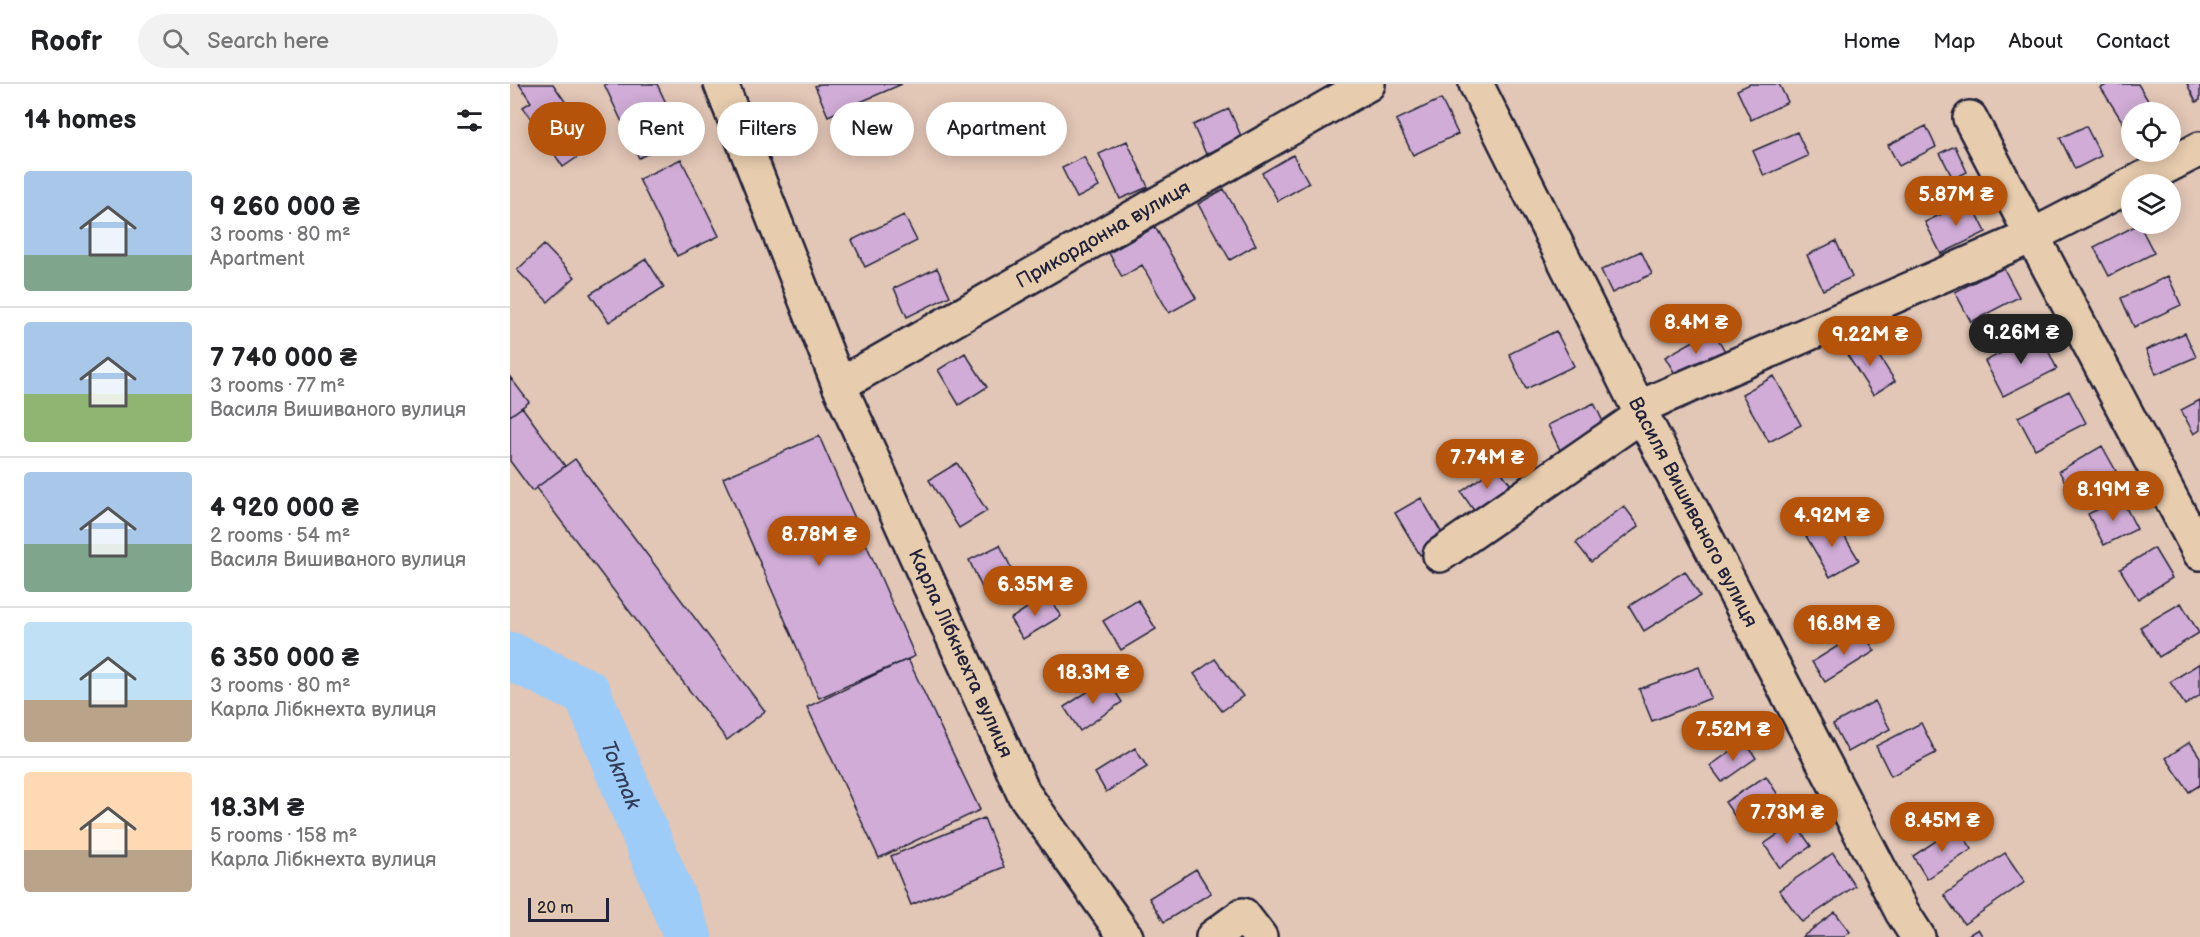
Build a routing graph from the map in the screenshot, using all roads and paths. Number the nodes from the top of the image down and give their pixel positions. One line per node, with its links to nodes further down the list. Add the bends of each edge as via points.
1 (721, 84): 7 (street, Карла Лібкнехта вулиця)
2 (1368, 84): 7 (street, Прикордонна вулиця)
3 (1476, 84): 8 (street, Василя Вишиваного вулиця)
4 (1970, 118): 6 (street)
5 (2200, 149): 6 (street)
6 (2032, 236): 8 (street); 9 (street)
7 (839, 385): 11 (street, Карла Лібкнехта вулиця, via 1024,794)
8 (1640, 412): 10 (street); 14 (street, Василя Вишиваного вулиця)
9 (2200, 554)
10 (1440, 555)
11 (1126, 937)
12 (1213, 937): 13 (street, via 1243,915)
13 (1260, 937)
14 (1918, 937)

